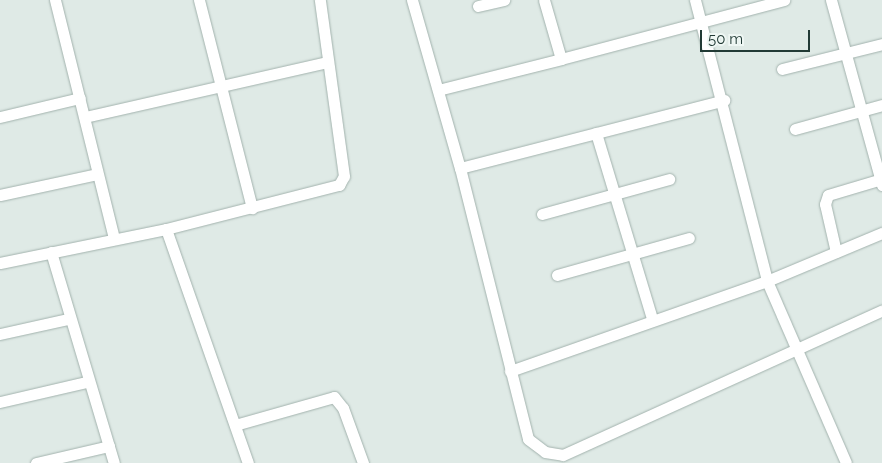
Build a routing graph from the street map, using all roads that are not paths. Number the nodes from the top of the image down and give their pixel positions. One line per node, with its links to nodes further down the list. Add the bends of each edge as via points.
1 (55, 0): 19 (street)
2 (199, 0): 17 (street)
3 (320, 0): 15 (street)
4 (412, 0): 18 (street)
5 (504, 0): 10 (street)
6 (544, 0): 14 (street)
7 (695, 0): 11 (street)
8 (784, 0): 11 (street)
9 (831, 0): 13 (street)
10 (478, 6)
11 (701, 22): 14 (street); 20 (street)
12 (882, 44): 13 (street)
13 (846, 53): 16 (street); 22 (street)
14 (561, 59): 18 (street)
15 (328, 62): 17 (street); 33 (street, via 343,181)
16 (782, 69)
17 (222, 89): 24 (street); 33 (street)
18 (438, 90): 27 (street)
19 (80, 98): 23 (street); 24 (street)
20 (724, 100): 26 (street); 44 (street)
21 (882, 105): 22 (street)
22 (862, 111): 25 (street); 30 (street)
23 (0, 117)
24 (85, 117): 28 (street)
25 (796, 129)
26 (596, 133): 27 (street); 31 (street)
27 (460, 168): 50 (street)
28 (97, 174): 32 (street); 38 (street)
29 (669, 179): 31 (street)
30 (881, 181): 40 (street, via 826,199)
31 (612, 194): 34 (street); 41 (street)
32 (0, 195)
33 (252, 208): 35 (street)
34 (542, 214)
35 (166, 229): 38 (street); 53 (street)
36 (882, 233): 40 (street)
37 (689, 238): 41 (street)
38 (114, 239): 39 (street)
39 (51, 252): 42 (street); 46 (street)
40 (836, 252): 44 (street)
41 (629, 255): 43 (street); 47 (street)
42 (0, 263)
43 (557, 275)
44 (768, 281): 47 (street); 49 (street)
45 (882, 310): 49 (street)
46 (68, 319): 48 (street); 51 (street)
47 (652, 319): 50 (street)
48 (0, 334)
49 (794, 349): 50 (street, via 562,455 545,452 528,439); 59 (street)
50 (510, 371)
51 (86, 382): 52 (street); 54 (street)
52 (0, 402)
53 (234, 425): 57 (street); 58 (street, via 334,397 343,408)
54 (109, 446): 55 (street); 56 (street)
55 (36, 463)
56 (114, 463)
57 (248, 463)
58 (363, 463)
59 (846, 463)

